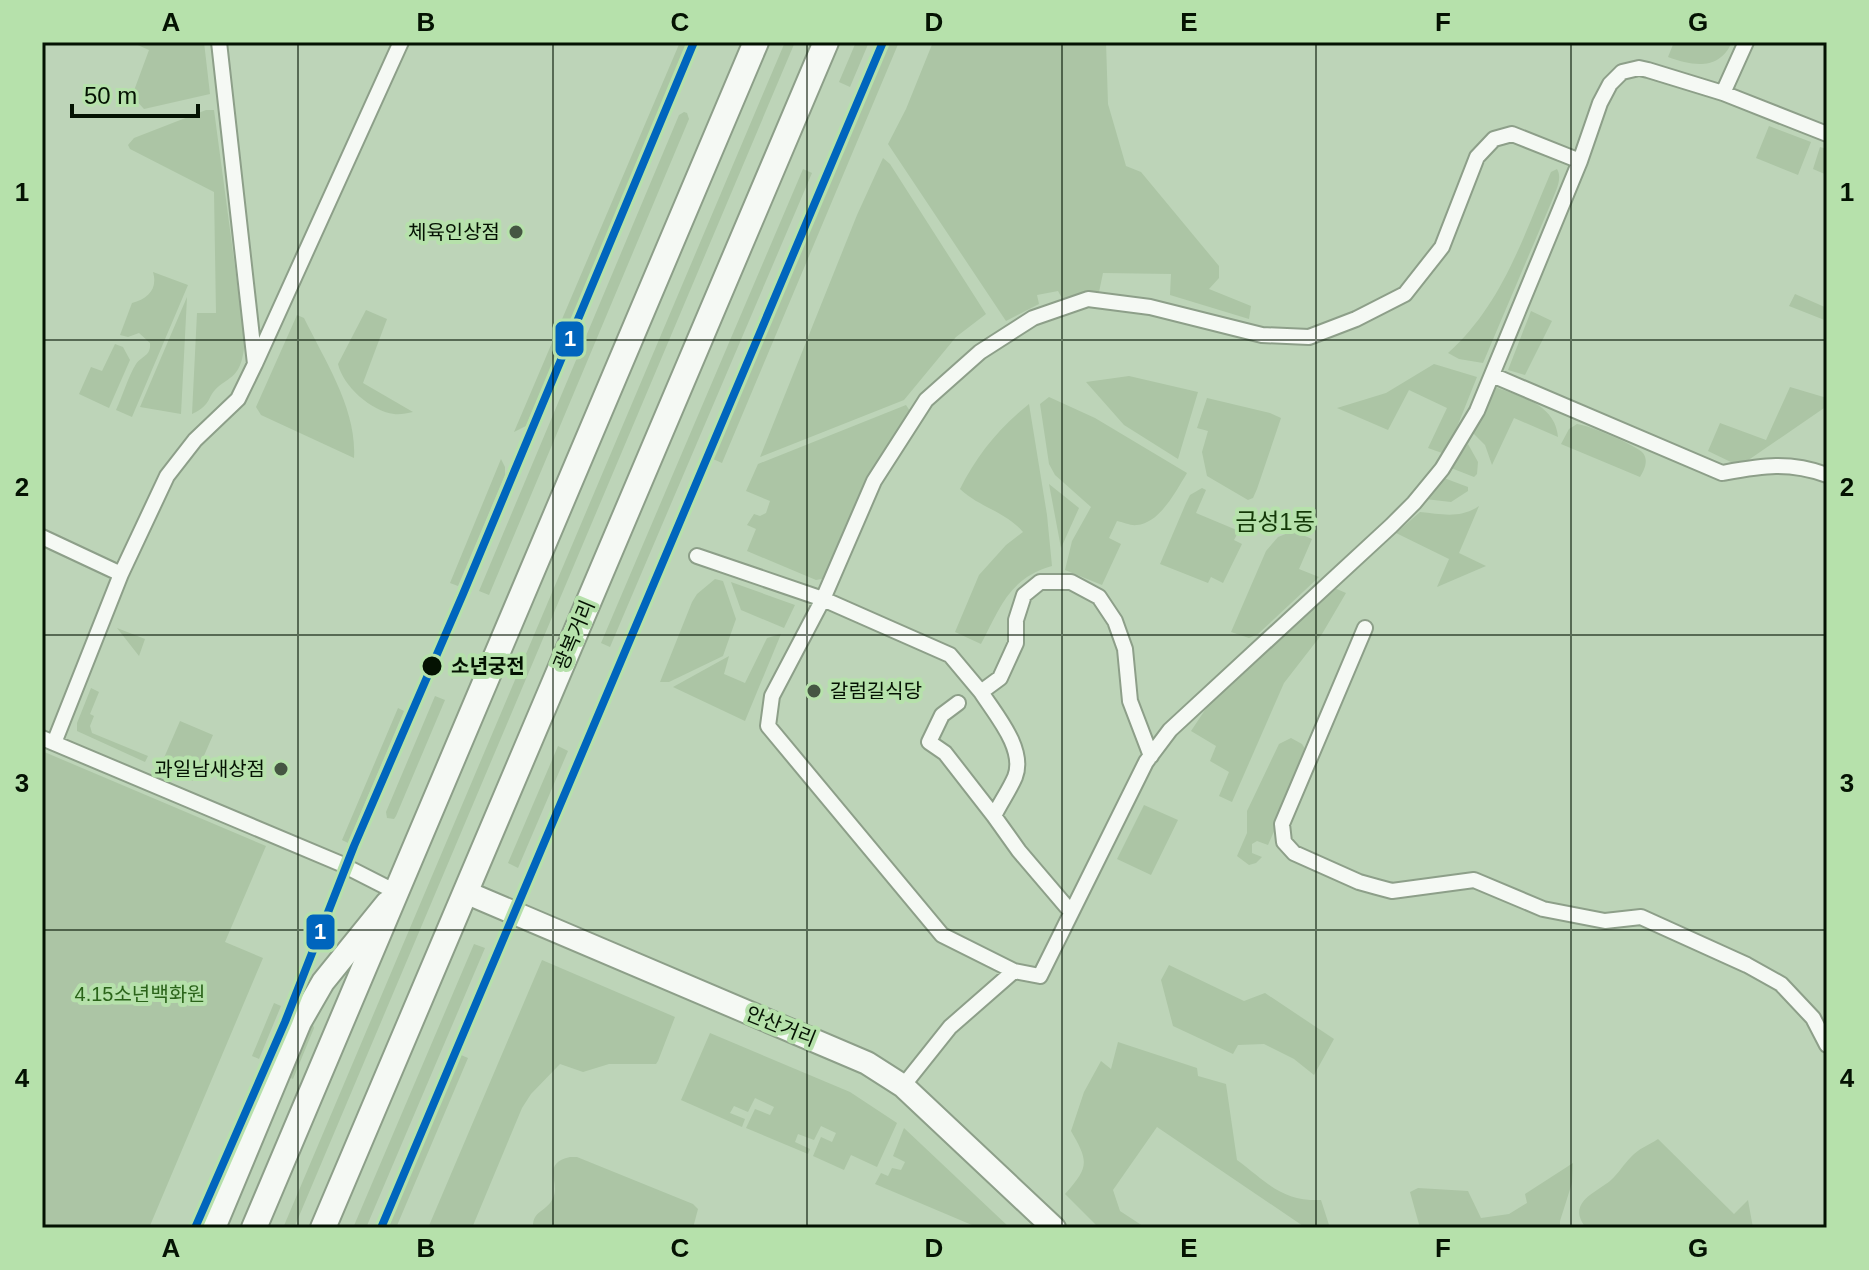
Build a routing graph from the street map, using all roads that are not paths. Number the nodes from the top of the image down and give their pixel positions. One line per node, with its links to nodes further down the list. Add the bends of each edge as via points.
1 (219, 42): 9 (street)
2 (401, 42): 9 (street)
3 (756, 42): 22 (highway)
4 (826, 42): 23 (highway, 광복거리)
5 (1746, 42): 6 (street)
6 (1723, 93): 7 (street); 8 (street, via 1639,68 1622,72 1600,103)
7 (1827, 134)
8 (1580, 161): 10 (street); 15 (street, via 1512,134 1494,139 1477,157 1442,247 1405,294 1309,337 1262,335 1150,307 1088,299 1033,318 980,352 926,400 874,481)
9 (255, 364): 14 (street, via 238,399 167,476)
10 (1492, 375): 11 (street, via 1722,473 1802,466); 20 (street, via 1442,469 1414,503 1236,666 1170,730)
11 (1827, 475)
12 (42, 537): 14 (street)
13 (697, 556): 15 (street)
14 (121, 574): 19 (street)
15 (823, 599): 17 (street, via 950,655); 25 (street, via 772,696 768,726 942,935)
16 (1365, 628): 26 (street, via 1282,824 1284,842 1294,853 1392,891 1474,880 1543,909 1605,921 1641,917 1781,984 1813,1018)
17 (981, 692): 20 (street, via 1000,678 1016,643 1024,595 1040,582 1071,582 1099,597 1115,621 1125,649 1130,701); 21 (street, via 1017,758 1016,776)
18 (958, 703): 21 (street, via 942,715 929,742 945,753)
19 (48, 740): 22 (street)
20 (1151, 756): 24 (street)
21 (994, 816): 24 (street)
22 (396, 892): 28 (main road, via 323,982 300,1022); 29 (highway)
23 (465, 892): 27 (main road, 안산거리, via 823,1043); 30 (highway, 광복거리)
24 (1071, 912): 25 (street, via 1040,976)
25 (1014, 971): 27 (street, via 950,1027)
26 (1827, 1045)
27 (903, 1086): 31 (main road, 안산거리)
28 (214, 1228)
29 (254, 1228)
30 (323, 1228)
31 (1054, 1228)

